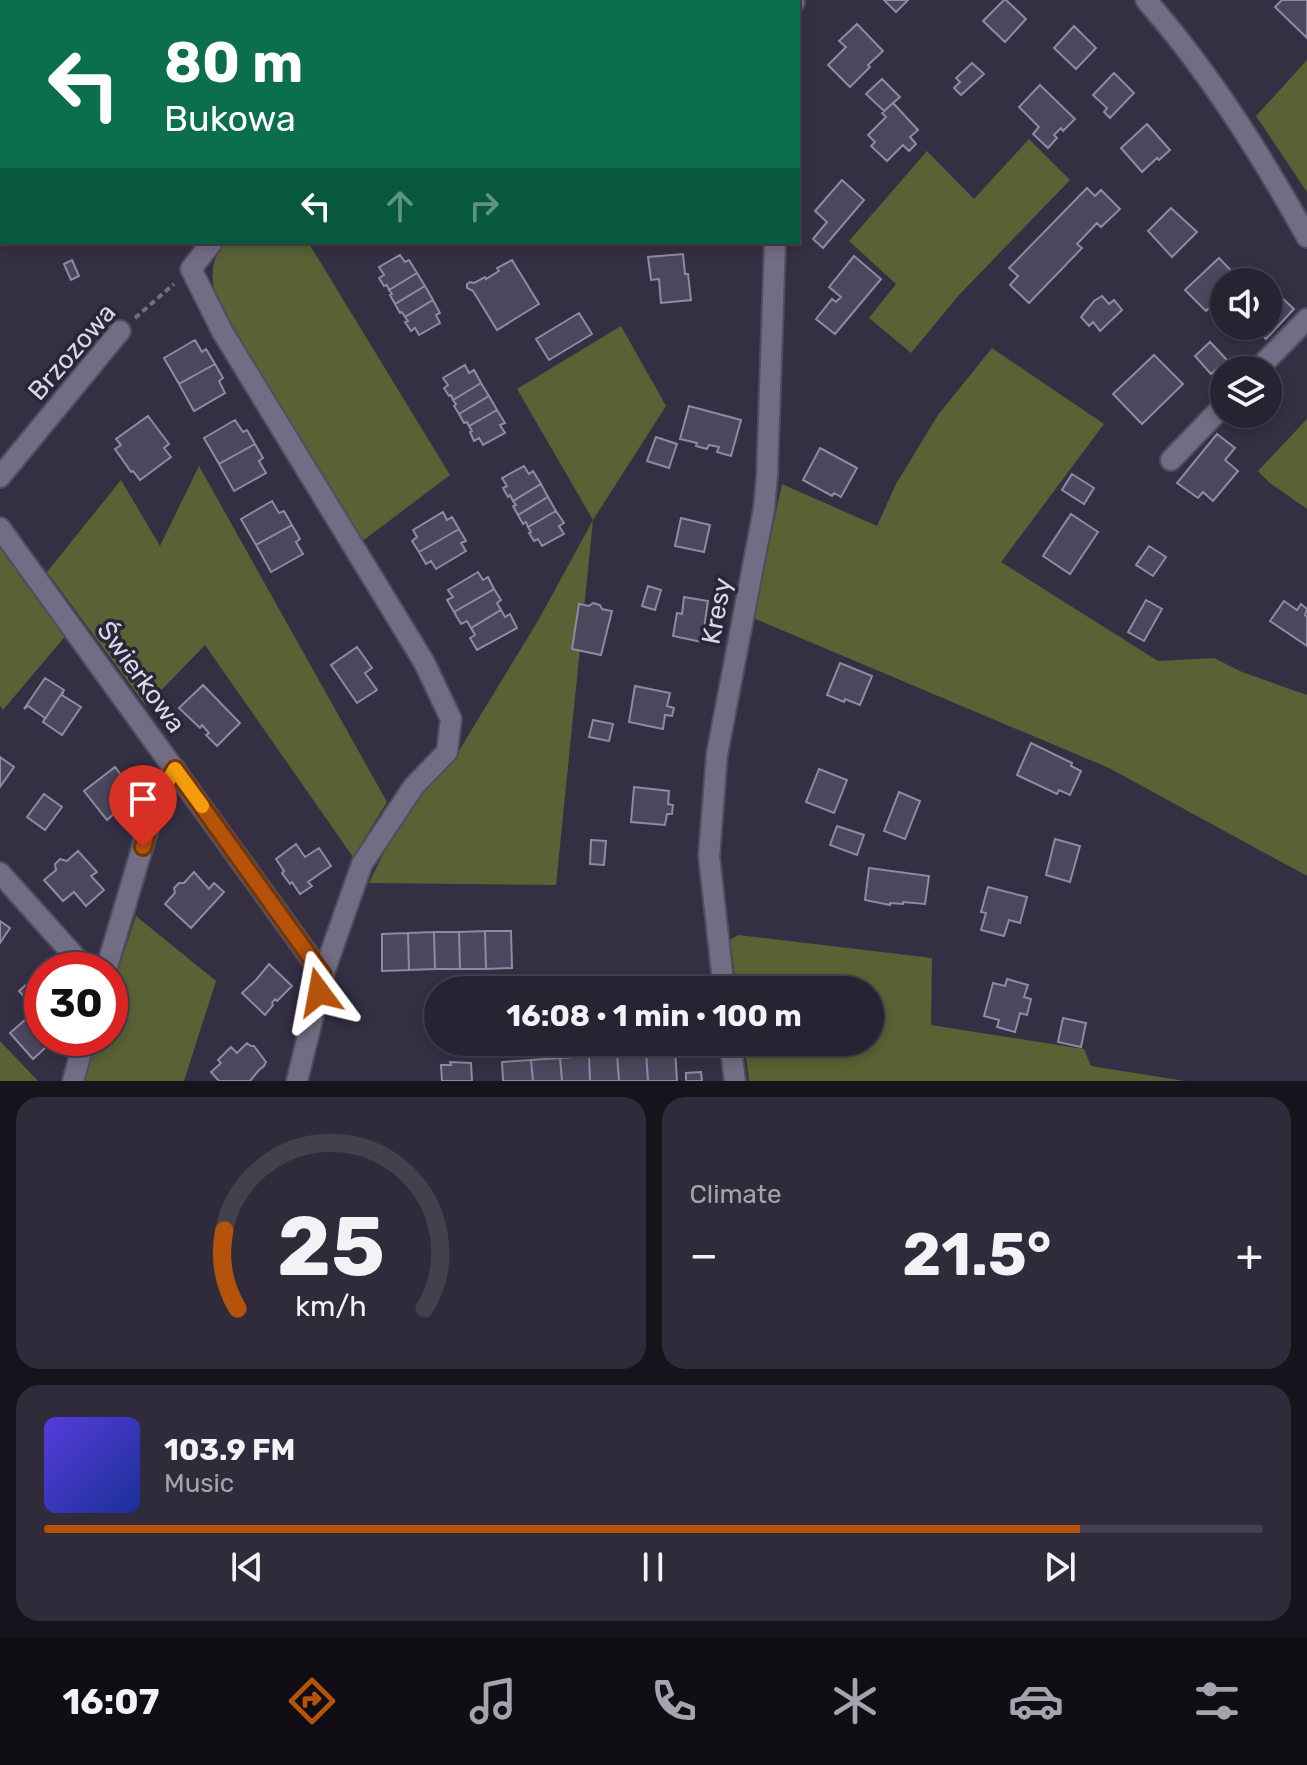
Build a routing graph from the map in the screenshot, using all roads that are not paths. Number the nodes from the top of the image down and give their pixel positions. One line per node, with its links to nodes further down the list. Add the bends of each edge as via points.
1 (1146, 0): 2 (street, via 1233,112)
2 (1307, 237)
3 (210, 244): 16 (street, via 191,269 222,331 424,662 451,719 447,752 414,786 362,864)
4 (775, 244): 17 (street, Kresy, via 764,509 717,754 711,827 709,856)
5 (1307, 319): 7 (street)
6 (120, 331): 10 (street, Brzozowa)
7 (1271, 356)
8 (1210, 420): 9 (street)
9 (1171, 460)
10 (0, 477)
11 (0, 528): 12 (street, Świerkowa)
12 (175, 769): 15 (street, via 157,798); 16 (street, Świerkowa)
13 (0, 873): 14 (street)
14 (71, 952)
15 (111, 952)
16 (323, 975): 21 (street)
17 (722, 976)
18 (80, 1056): 20 (street)
19 (732, 1056): 22 (street)
20 (73, 1081)
21 (297, 1081)
22 (735, 1081)

